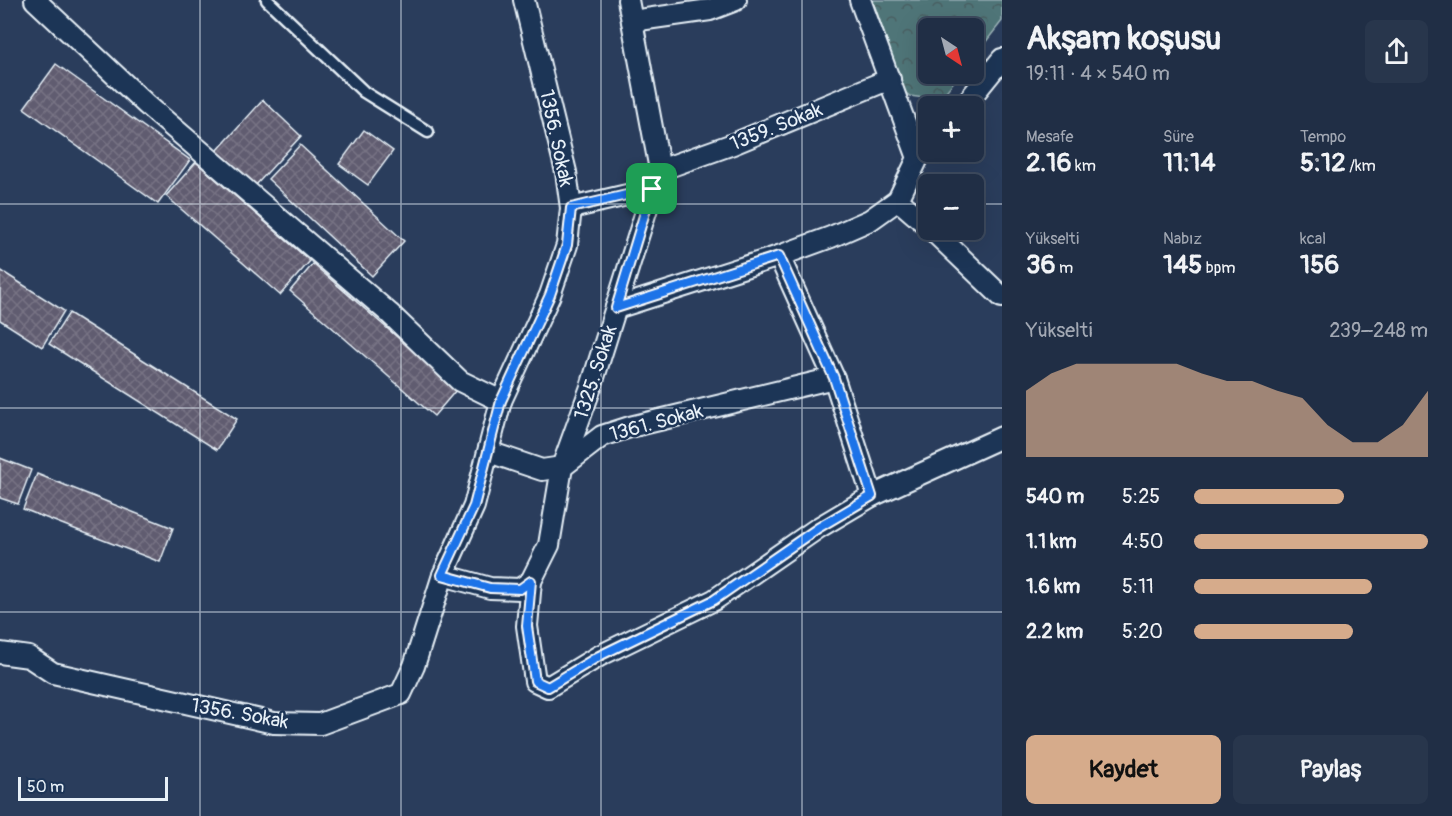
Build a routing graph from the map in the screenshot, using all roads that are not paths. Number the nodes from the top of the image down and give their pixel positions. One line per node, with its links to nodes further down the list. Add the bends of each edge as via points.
1 (35, 0): 24 (street, via 147,105 389,313 460,381)
2 (267, 0): 11 (lane, via 364,92)
3 (524, 0): 17 (street, 1356. Sokak, via 566,172)
4 (628, 0): 7 (street)
5 (736, 0): 7 (street, via 710,9)
6 (860, 0): 9 (street)
7 (632, 21): 14 (street)
8 (1002, 60): 10 (street)
9 (890, 79): 12 (street); 14 (street, 1359. Sokak)
10 (972, 96)
11 (428, 132)
12 (918, 141)
13 (918, 162): 16 (street)
14 (660, 170): 15 (street, 1325. Sokak)
15 (652, 189): 17 (street); 22 (street, 1325. Sokak)
16 (898, 200): 18 (street); 20 (street, via 870,220)
17 (571, 208): 24 (street, 1356. Sokak, via 567,245 550,295)
18 (918, 217)
19 (942, 240): 21 (street)
20 (779, 256): 22 (street); 23 (street)
21 (1002, 297)
22 (616, 308): 27 (street, 1325. Sokak)
23 (834, 378): 27 (street, 1361. Sokak, via 602,436); 28 (street)
24 (501, 401): 26 (street, 1356. Sokak)
25 (1002, 437): 28 (street)
26 (489, 452): 27 (street, via 542,470); 29 (street, 1356. Sokak, via 474,506)
27 (562, 467): 30 (street, 1325. Sokak, via 549,545)
28 (872, 496): 30 (street, via 714,600 599,656 548,687 535,681 527,626)
29 (442, 575): 30 (street, via 490,588 520,589); 31 (street, 1356. Sokak, via 414,666 401,694 320,724 274,723 229,714 53,673 29,657)
30 (531, 581)
31 (0, 653)

